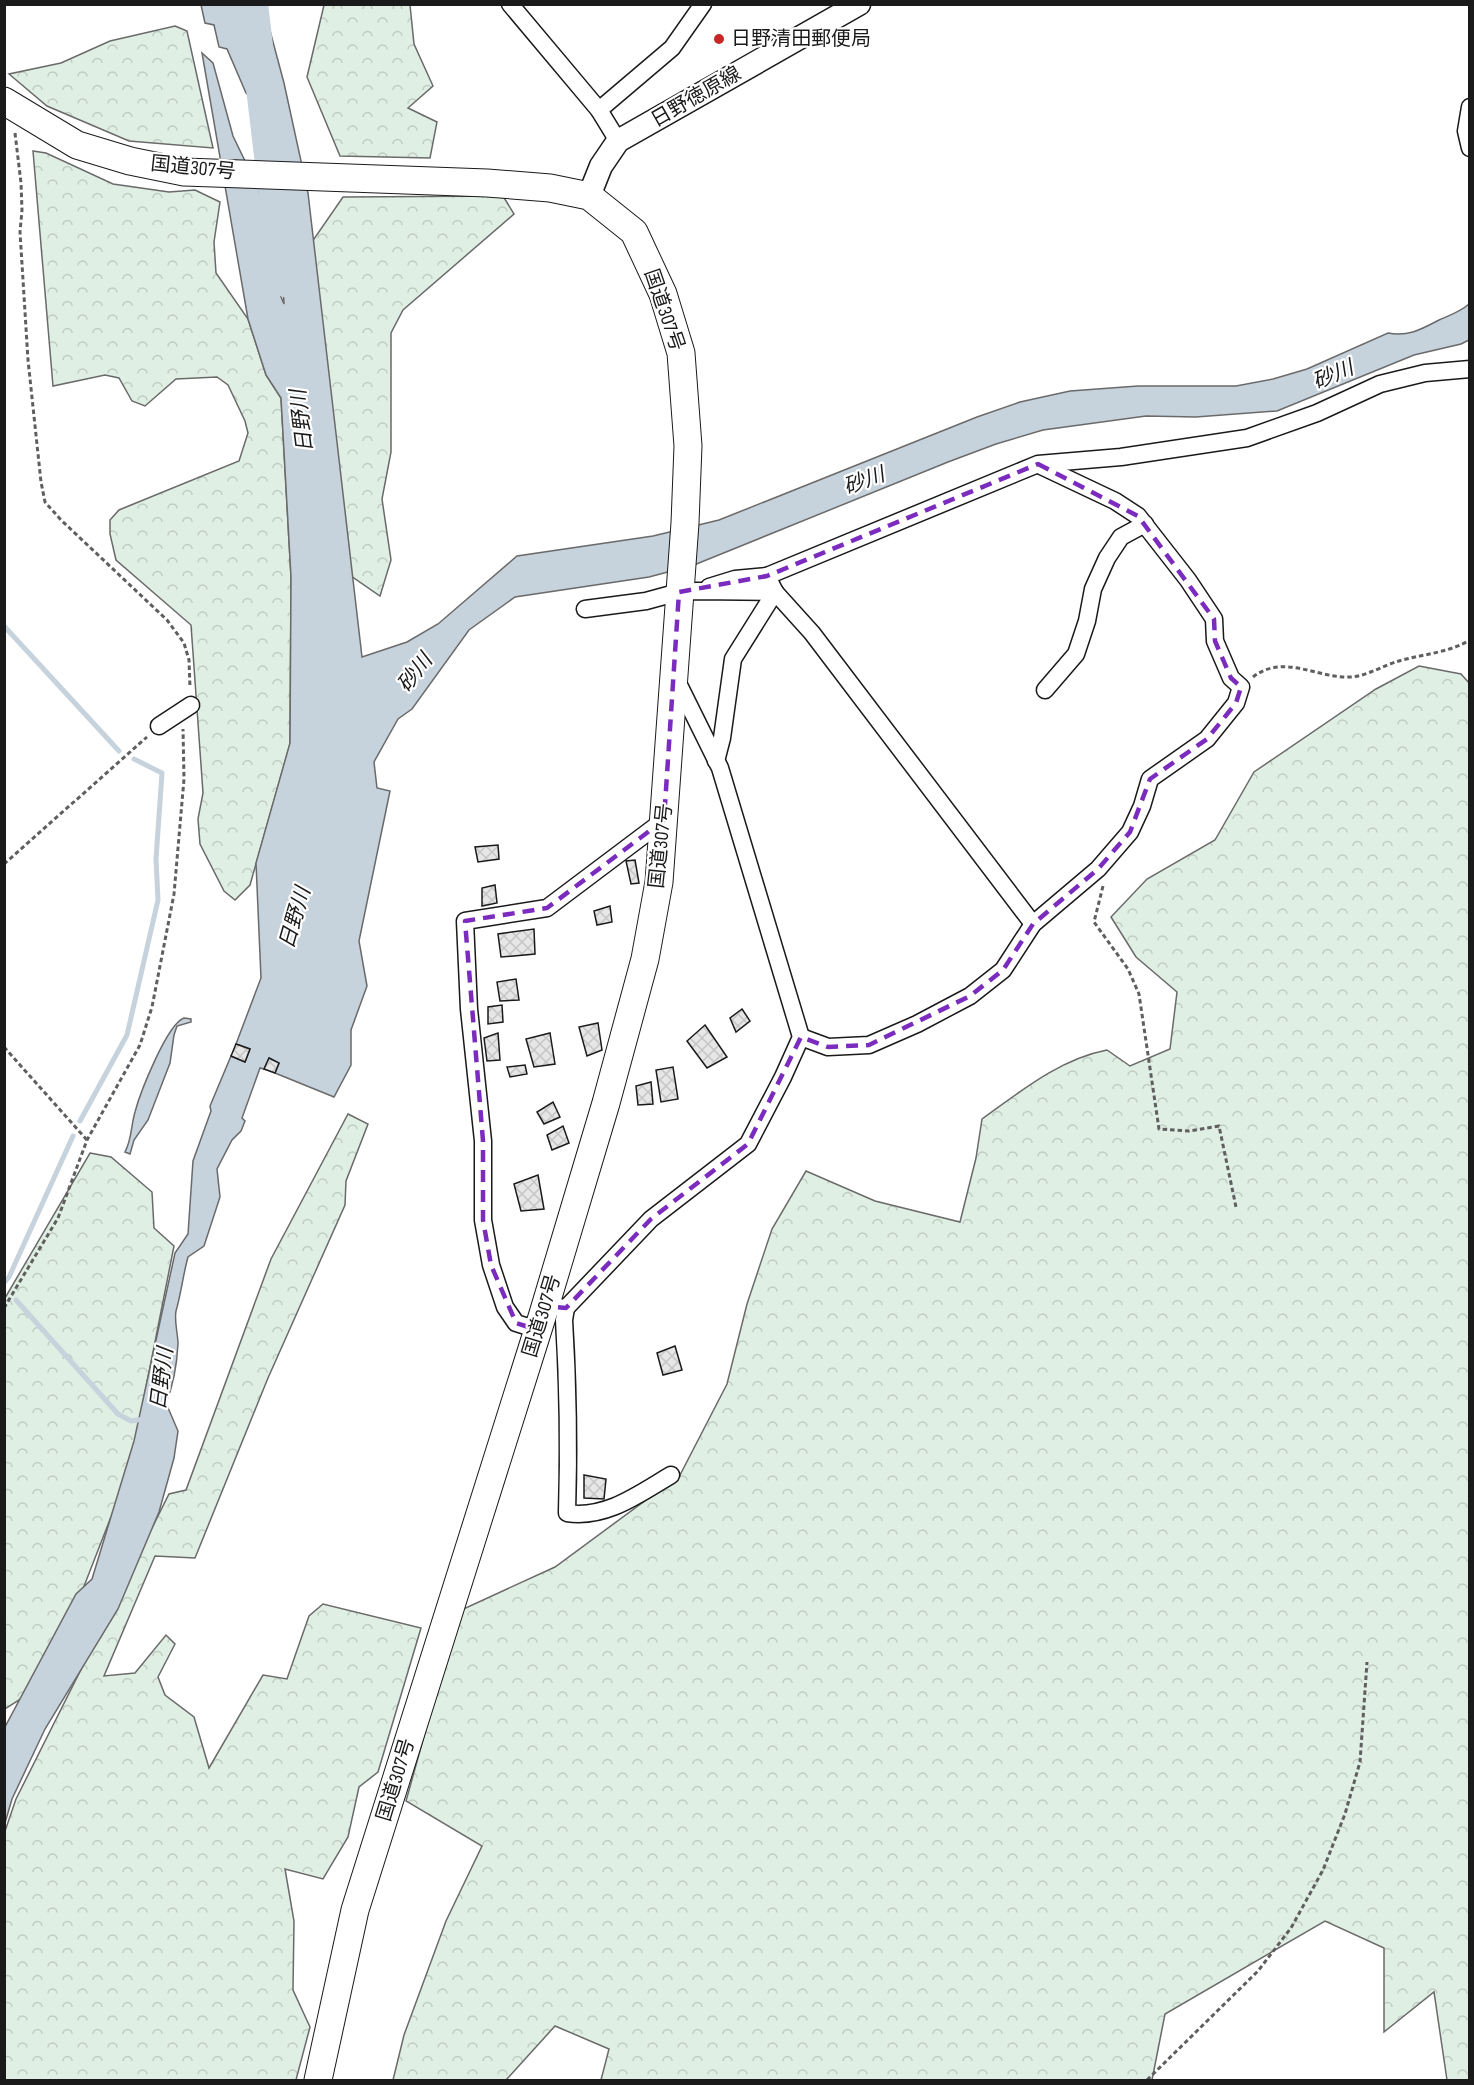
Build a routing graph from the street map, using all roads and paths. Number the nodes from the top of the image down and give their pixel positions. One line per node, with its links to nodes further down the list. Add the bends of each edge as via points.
1 (510, 4): 6 (street)
2 (704, 4): 6 (street, via 672,48)
3 (859, 4): 7 (main road, 日野徳原線)
4 (8, 104): 9 (highway, 国道307号, via 77,145 184,172 487,183 550,188); 21 (path, via 21,183 28,360 45,502 167,620 184,644 189,660)
5 (1470, 107): 8 (street, via 1466,131)
6 (599, 110): 7 (street)
7 (618, 141): 9 (main road, 日野徳原線, via 601,166)
8 (1470, 148)
9 (589, 196): 14 (highway, 国道307号, via 634,232 663,294 681,353 688,446)
10 (1470, 369): 11 (street, via 1425,373 1380,384 1317,413 1247,438 1121,458)
11 (1038, 464): 12 (street, via 1115,501); 13 (street)
12 (1144, 524): 19 (street, via 1214,619 1215,641 1231,678); 20 (street, via 1121,537 1107,558 1093,589 1076,654)
13 (767, 576): 14 (street); 15 (street)
14 (686, 586): 15 (street); 16 (street, via 646,601); 18 (highway, 国道307号)
15 (775, 592): 23 (street, via 733,659); 27 (street, via 812,633)
16 (585, 609)
17 (1470, 640): 19 (path, via 1353,677 1274,667)
18 (675, 675): 23 (street); 24 (highway, 国道307号)
19 (1240, 687): 26 (street, via 1236,703 1207,739 1150,779 1130,832)
20 (1045, 690)
21 (191, 705): 22 (street); 30 (path, via 183,727 184,779 174,894 152,1007 140,1045)
22 (159, 726): 25 (path)
23 (716, 761): 28 (street)
24 (664, 820): 33 (highway, 国道307号, via 659,882 645,959); 33 (street, via 546,908 465,921 469,1009 483,1141 483,1220 491,1265 505,1307 516,1323)
25 (4, 864)
26 (1098, 869): 27 (street); 31 (path, via 1103,888 1094,922 1128,969 1138,994 1159,1130 1219,1126)
27 (1033, 924): 28 (street, via 1003,970 970,996 917,1024 869,1045 828,1047)
28 (801, 1037): 33 (street, via 748,1144 651,1220)
29 (4, 1047): 30 (path)
30 (87, 1140): 32 (path, via 58,1218)
31 (1236, 1207)
32 (4, 1308)
33 (550, 1315): 34 (street, via 564,1320 567,1513 620,1506); 36 (highway, 国道307号, via 355,1910)
34 (671, 1474)
35 (1367, 1662): 37 (path, via 1360,1762 1323,1870 1291,1928 1258,1971)
36 (318, 2080)
37 (1147, 2080)

